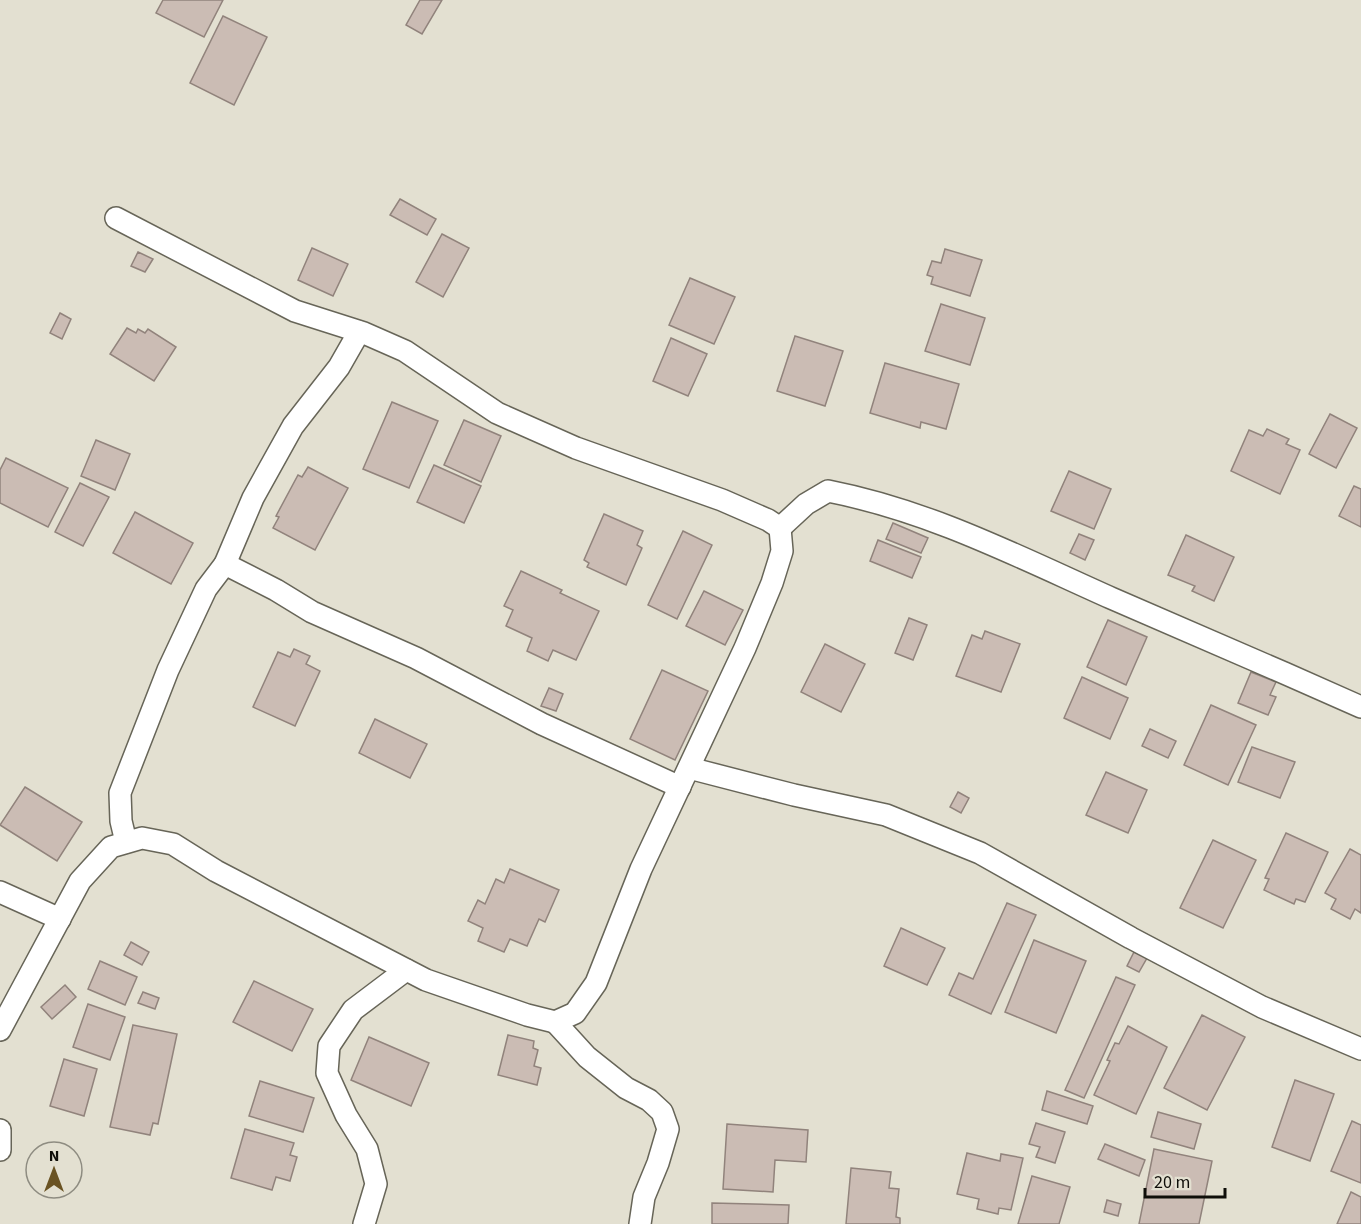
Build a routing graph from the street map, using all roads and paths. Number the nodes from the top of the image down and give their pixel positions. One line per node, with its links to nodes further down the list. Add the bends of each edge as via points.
1 (116, 218): 2 (street, via 295,311)
2 (359, 332): 3 (street, via 405,351 497,413 576,448 722,500); 4 (street, via 339,367 293,426 253,498)
3 (780, 528): 5 (street, via 806,504 828,491 914,512 1009,550); 6 (street, via 782,551 772,583)
4 (225, 564): 6 (street, via 312,612 416,658 542,724); 7 (street, via 206,589 173,659 120,793)
5 (1361, 707)
6 (685, 778): 11 (street, via 641,869 596,983 575,1013); 13 (street, via 794,795 886,815 980,853 1262,1007)
7 (126, 842): 9 (street, via 111,847 80,881); 10 (street, via 142,838 173,844 216,871)
8 (0, 892): 9 (street)
9 (60, 919): 12 (street)
10 (406, 970): 11 (street); 16 (street, via 353,1010 329,1046 327,1073 367,1149 376,1184)
11 (555, 1022): 17 (street, via 588,1057 662,1112 668,1129 644,1197)
12 (0, 1030)
13 (1361, 1049)
14 (0, 1130): 15 (street)
15 (0, 1150)
16 (364, 1224)
17 (640, 1224)

